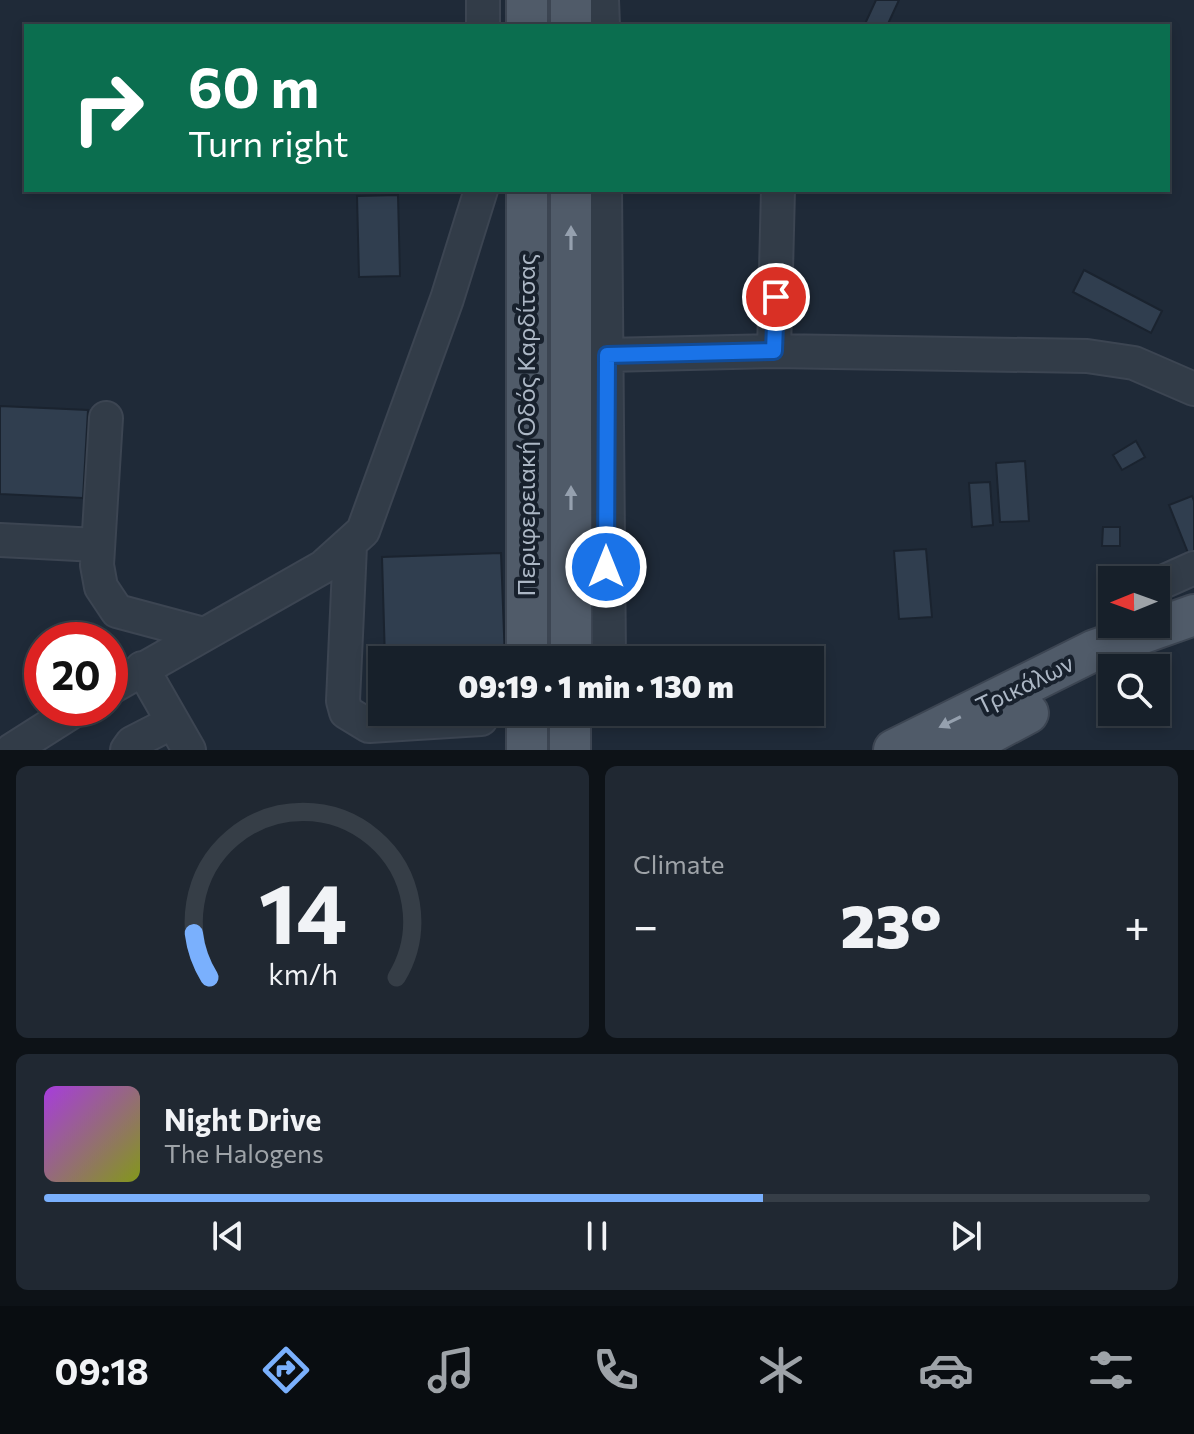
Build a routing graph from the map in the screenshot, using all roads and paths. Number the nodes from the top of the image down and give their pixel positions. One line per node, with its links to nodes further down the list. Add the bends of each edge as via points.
1 (483, 0): 5 (street)
2 (527, 0): 6 (main road)
3 (571, 0): 7 (main road)
4 (602, 0): 8 (street)
5 (483, 24)
6 (527, 24)
7 (571, 24)
8 (603, 24)
9 (480, 192): 20 (street, via 372,513)
10 (527, 192): 26 (main road, Περιφερειακή Οδός Καρδίτσας)
11 (571, 192): 27 (main road, Περιφερειακή Οδός Καρδίτσας, one-way to 11)
12 (605, 192): 15 (street)
13 (778, 192): 14 (street)
14 (774, 351): 15 (street); 16 (street, via 1110,358 1153,369)
15 (607, 355): 28 (street)
16 (1194, 389)
17 (106, 418): 19 (street)
18 (0, 540): 19 (street)
19 (97, 545): 23 (street, via 97,576 117,611)
20 (350, 546): 23 (street, via 323,567); 32 (street, via 343,701 346,712)
21 (1194, 568): 22 (street)
22 (1170, 579)
23 (203, 634): 29 (street)
24 (1124, 638): 41 (main road, Τρικάλων, one-way to 41)
25 (1139, 638): 42 (main road, Τρικάλων, via 1105,672)
26 (527, 646)
27 (571, 646)
28 (609, 646)
29 (142, 668): 30 (street); 31 (street)
30 (128, 677)
31 (173, 722): 37 (street); 38 (street)
32 (368, 725)
33 (50, 726): 36 (street)
34 (527, 726): 39 (main road)
35 (570, 726): 40 (main road)
36 (12, 750)
37 (127, 750)
38 (189, 750)
39 (527, 750)
40 (570, 750)
41 (894, 750)
42 (959, 750)

